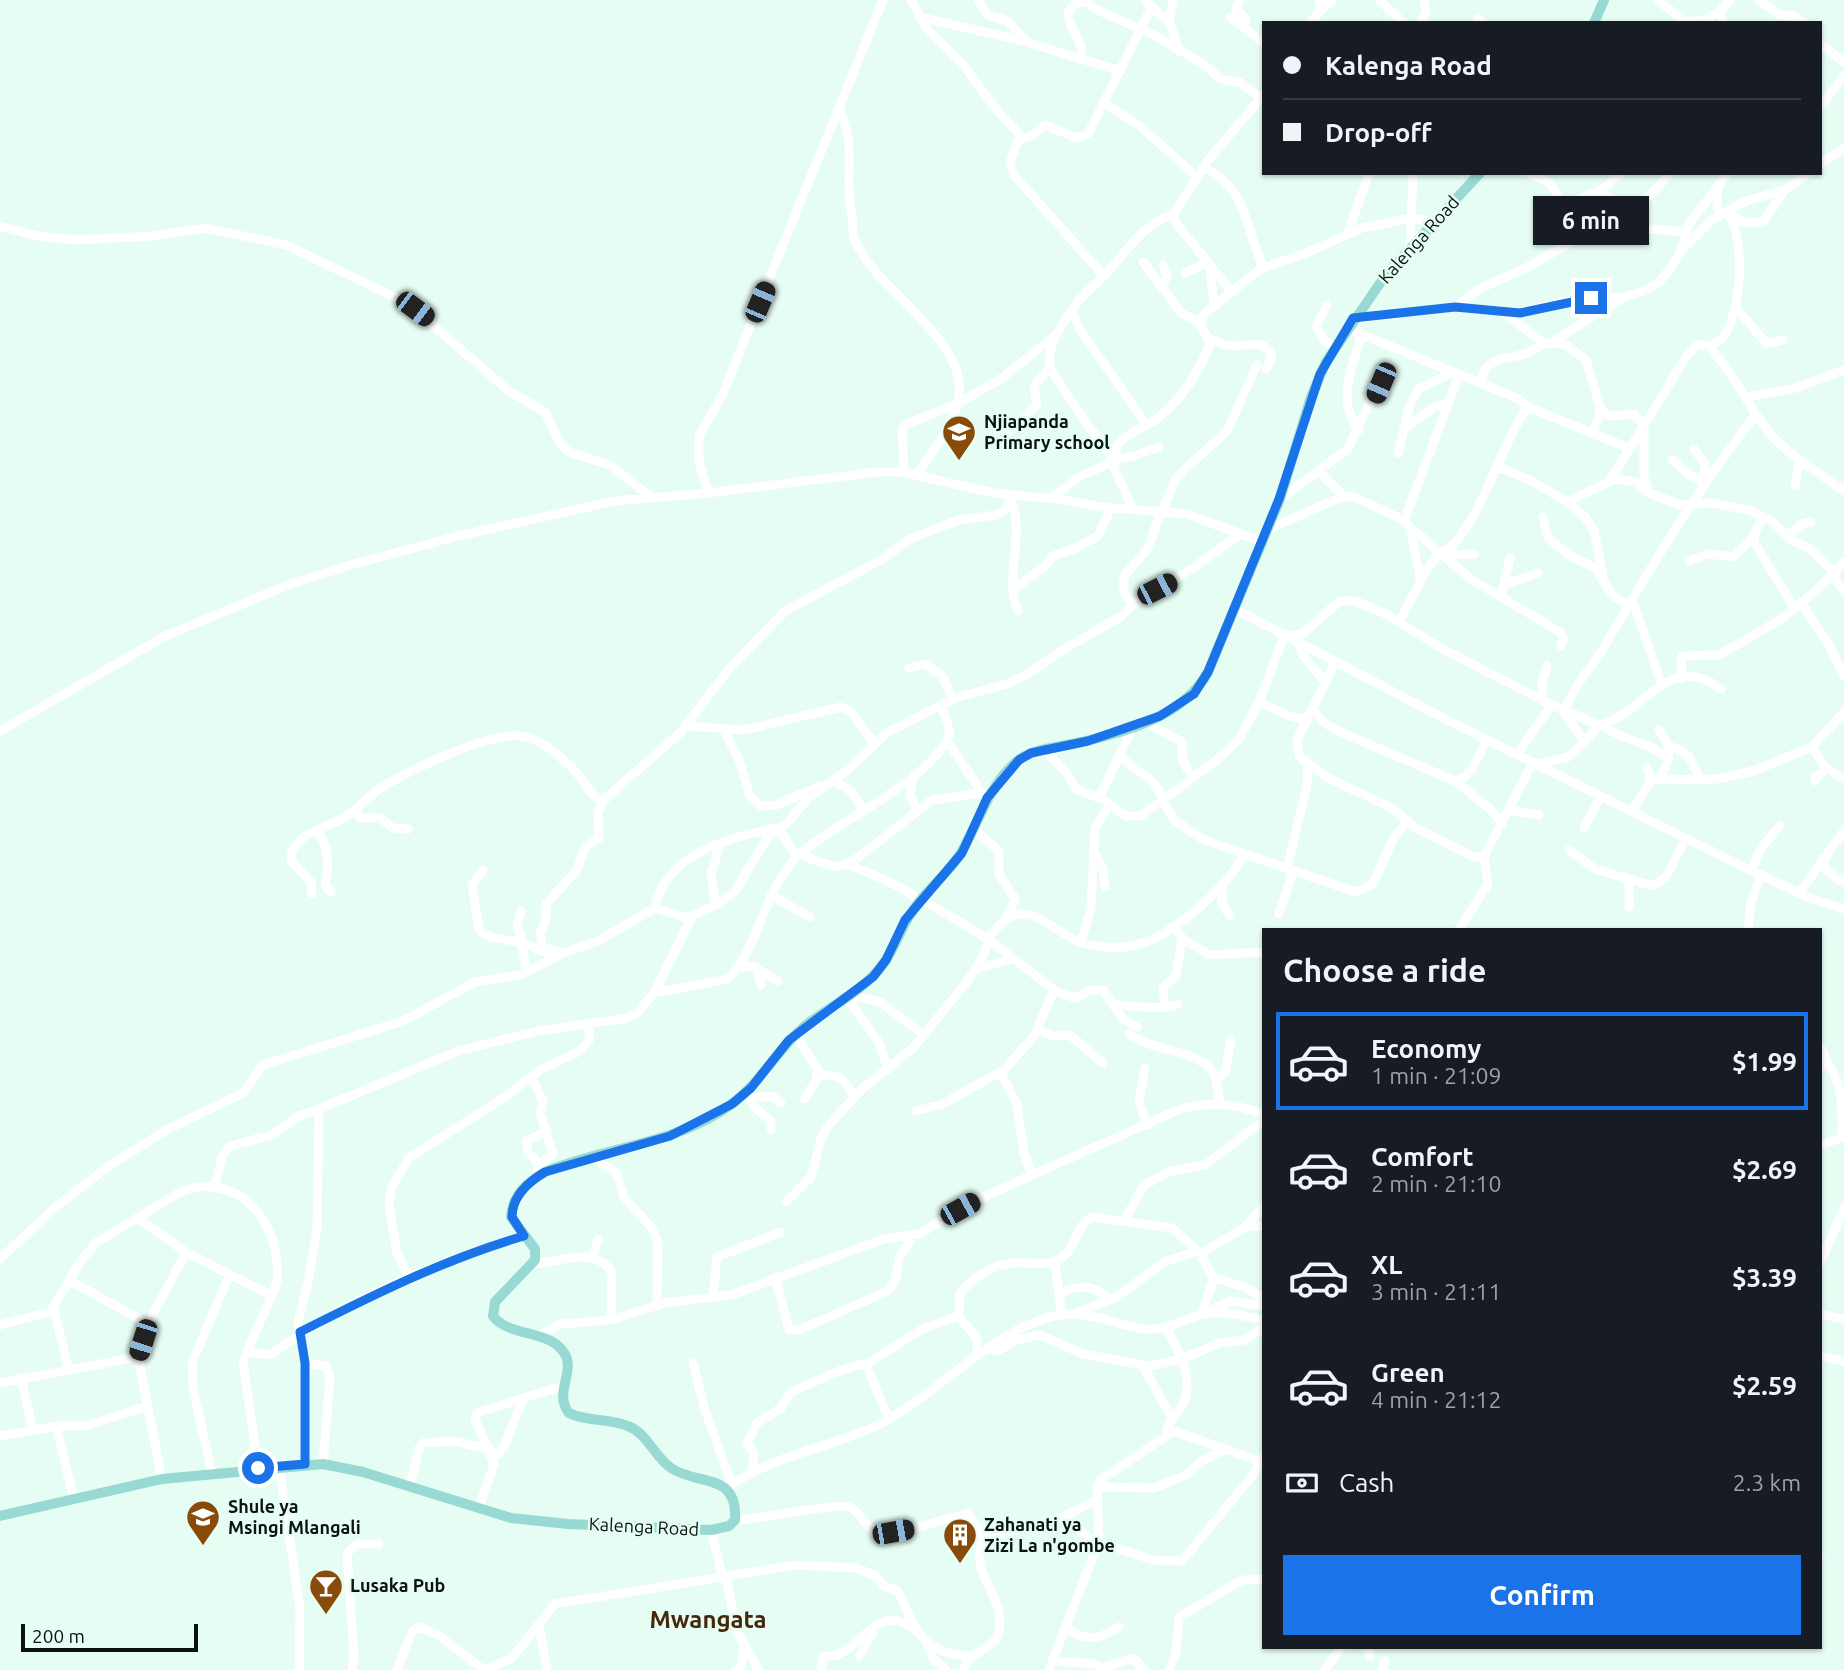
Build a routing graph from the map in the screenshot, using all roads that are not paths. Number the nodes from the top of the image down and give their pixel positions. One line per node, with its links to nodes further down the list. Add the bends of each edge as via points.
1 (883, 0): 42 (street)
2 (911, 0): 18 (street)
3 (978, 0): 31 (street, via 988,15 1011,24)
4 (1173, 0): 28 (street)
5 (1239, 0): 29 (street, via 1236,10 1246,18)
6 (1319, 0): 17 (street)
7 (1333, 0): 17 (street)
8 (1379, 0): 21 (street)
9 (1424, 0): 22 (street)
10 (1604, 0): 23 (main road)
11 (1657, 0): 24 (street)
12 (1730, 0): 16 (street)
13 (1759, 0): 27 (street, via 1780,15)
14 (1080, 1): 30 (street); 35 (street, via 1069,9 1068,17 1082,49)
15 (1148, 4): 28 (street); 30 (street)
16 (1720, 11): 25 (street); 26 (street)
17 (1319, 12): 20 (street)
18 (919, 17): 31 (street); 43 (street)
19 (1230, 17): 29 (street)
20 (1312, 21)
21 (1402, 21)
22 (1422, 21)
23 (1595, 21)
24 (1685, 21)
25 (1696, 21)
26 (1722, 21)
27 (1801, 21)
28 (1170, 24): 34 (street)
29 (1244, 28): 32 (street)
30 (1140, 30): 34 (street); 37 (street)
31 (1026, 42): 35 (street)
32 (1262, 42)
33 (1822, 46): 36 (street)
34 (1179, 51): 39 (street, via 1221,79 1241,83)
35 (1080, 58): 37 (street)
36 (1844, 62)
37 (1121, 71): 40 (street)
38 (1844, 76): 41 (street)
39 (1262, 96): 46 (street)
40 (1103, 102): 43 (street, via 1084,136 1077,138 1045,125); 55 (street, via 1140,126)
41 (1822, 104)
42 (839, 108): 107 (street, via 850,132 847,200 854,237 886,284 918,314 952,358 960,376); 133 (street, via 739,359 702,428 699,462)
43 (1020, 139): 76 (street, via 1010,163 1014,175)
44 (1844, 148): 45 (street)
45 (1822, 163)
46 (1203, 167): 55 (street); 74 (street, via 1223,179 1243,205)
47 (1368, 175): 67 (street)
48 (1413, 175): 63 (street)
49 (1478, 175): 64 (main road, Kalenga Road)
50 (1532, 175): 59 (street, via 1550,183)
51 (1619, 175): 58 (street)
52 (1669, 175): 60 (street, via 1647,198)
53 (1726, 175): 56 (street)
54 (1805, 175): 57 (street)
55 (1196, 177): 62 (street)
56 (1718, 184): 61 (street, via 1717,200); 66 (street)
57 (1785, 190): 61 (street, via 1746,201); 61 (street, via 1763,222 1745,223)
58 (1599, 191): 59 (street); 60 (street)
59 (1563, 205): 68 (street)
60 (1622, 206): 66 (street, via 1649,229); 68 (street)
61 (1724, 214): 70 (street, via 1704,226); 83 (street, via 1735,222 1739,239)
62 (1173, 215): 72 (street); 76 (street, via 1150,228)
63 (1412, 218): 64 (street); 67 (street, via 1384,221); 69 (street)
64 (1431, 222): 69 (main road, Kalenga Road)
65 (0, 226): 134 (street, via 76,240 206,229 286,244 407,303 509,391 545,412 569,452 610,465)
66 (1686, 232): 70 (street)
67 (1347, 235): 74 (street)
68 (1574, 240): 82 (street, via 1479,289)
69 (1410, 247): 87 (main road, Kalenga Road)
70 (1680, 253): 79 (street, via 1659,282)
71 (1143, 262): 77 (street)
72 (1209, 263): 75 (street); 78 (street); 81 (street)
73 (1163, 265): 77 (street, via 1167,276)
74 (1264, 268): 78 (street)
75 (1185, 273)
76 (1104, 276): 84 (street)
77 (1162, 286): 88 (street, via 1181,313)
78 (1232, 292): 81 (street)
79 (1624, 297): 85 (street, via 1582,299); 96 (street)
80 (1327, 305): 97 (street, via 1316,326)
81 (1214, 306): 88 (street)
82 (1455, 307): 86 (street); 87 (street)
83 (1735, 307): 94 (street); 95 (street, via 1767,344)
84 (1072, 310): 91 (street); 111 (street, via 1079,328)
85 (1528, 312): 86 (street); 89 (street)
86 (1505, 314): 89 (street)
87 (1353, 318): 90 (main road, Kalenga Road)
88 (1200, 323): 93 (street)
89 (1522, 324): 96 (street)
90 (1346, 328): 92 (street); 97 (main road, Kalenga Road)
91 (1056, 335): 100 (street); 107 (street, via 1006,376)
92 (1362, 335): 103 (street); 114 (street, via 1346,398 1348,414)
93 (1208, 338): 111 (street, via 1210,344 1191,383 1159,418); 143 (street, via 1226,345 1256,344 1266,347 1272,357 1227,431 1174,482)
94 (1722, 339): 98 (street); 99 (street)
95 (1783, 340)
96 (1549, 343): 104 (street, via 1494,360); 109 (street, via 1565,344 1586,360)
97 (1334, 347): 138 (main road, Kalenga Road, via 1311,397)
98 (1709, 347): 99 (street); 112 (street, via 1698,344 1688,354)
99 (1719, 357): 105 (street)
100 (1050, 367): 115 (street, via 1034,386 1037,405); 123 (street)
101 (1844, 370): 105 (street, via 1796,388)
102 (1384, 371): 114 (street)
103 (1455, 374): 104 (street); 106 (street); 113 (street, via 1418,389)
104 (1481, 384): 108 (street)
105 (1746, 397): 110 (street)
106 (1449, 403): 113 (street, via 1434,407); 147 (street)
107 (957, 404): 125 (street, via 902,429); 127 (street, via 951,425)
108 (1528, 407): 116 (street); 124 (street)
109 (1601, 410): 112 (street, via 1616,417 1634,414); 116 (street)
110 (1756, 414): 121 (street, via 1785,449); 129 (street)
111 (1146, 424): 123 (street, via 1123,438)
112 (1644, 425): 118 (street); 131 (street)
113 (1405, 429): 120 (street)
114 (1359, 430): 126 (street, via 1348,449)
115 (1007, 433)
116 (1594, 433): 118 (street)
117 (1159, 447): 123 (street)
118 (1628, 448): 128 (street)
119 (1695, 449): 129 (street, via 1705,464)
120 (1398, 453)
121 (1800, 458): 130 (street); 132 (street)
122 (1672, 459): 129 (street)
123 (1114, 460): 137 (street, via 1079,477); 142 (street)
124 (1499, 467): 139 (street); 153 (street, via 1460,535)
125 (904, 472): 127 (street); 133 (street, via 877,471)
126 (1319, 472): 135 (street); 138 (street)
127 (915, 476): 136 (street)
128 (1611, 478): 131 (street, via 1631,481); 139 (street, via 1606,485)
129 (1702, 484): 140 (street)
130 (1795, 485)
131 (1647, 491): 140 (street, via 1669,502)
132 (1844, 491)
133 (708, 494): 134 (street)
134 (651, 497): 197 (street, via 458,536 288,585 165,636)
135 (1345, 497): 147 (street, via 1359,499); 148 (street)
136 (1014, 498): 137 (street); 163 (street); 193 (street, via 996,515 959,520 912,538 785,611 738,659)
137 (1051, 498): 141 (street)
138 (1279, 499): 148 (main road, Kalenga Road)
139 (1567, 502): 161 (street, via 1594,531)
140 (1690, 505): 145 (street, via 1739,506); 166 (street)
141 (1111, 508): 142 (street); 163 (street, via 1097,536 1053,556)
142 (1133, 509): 143 (street)
143 (1162, 510): 149 (street); 167 (street, via 1149,547 1124,576 1122,587)
144 (1544, 517): 161 (street, via 1548,538 1572,557 1588,562)
145 (1764, 517): 150 (street); 151 (street)
146 (1811, 522): 150 (street)
147 (1406, 523): 153 (street); 160 (street)
148 (1267, 530): 152 (main road, Kalenga Road)
149 (1241, 534): 152 (street); 167 (street)
150 (1788, 535): 159 (street, via 1809,548)
151 (1753, 537): 156 (street, via 1733,557 1709,554); 168 (street)
152 (1262, 542): 169 (main road, Kalenga Road)
153 (1444, 552): 154 (street); 160 (street); 165 (street, via 1471,579)
154 (1474, 554)
155 (1510, 558): 162 (street)
156 (1689, 561)
157 (1844, 562): 159 (street)
158 (1538, 573): 162 (street)
159 (1833, 575): 164 (street); 168 (street)
160 (1420, 580): 171 (street)
161 (1603, 582): 166 (street, via 1613,596)
162 (1506, 584): 165 (street)
163 (1012, 590): 170 (street)
164 (1844, 591)
165 (1500, 597): 174 (street, via 1560,632 1564,638)
166 (1630, 602): 181 (street); 188 (street)
167 (1133, 606): 183 (street, via 1029,673)
168 (1798, 607): 178 (street, via 1829,645); 179 (street, via 1719,655 1682,656)
169 (1233, 608): 172 (street); 191 (main road, Kalenga Road, via 1208,672 1194,694)
170 (1018, 611)
171 (1399, 622): 172 (street, via 1348,600 1333,606 1302,634); 185 (street)
172 (1286, 635): 173 (street); 184 (street)
173 (1298, 642): 175 (street); 180 (street)
174 (1561, 646)
175 (1335, 663): 180 (street); 198 (street)
176 (1547, 666): 185 (street, via 1542,682)
177 (909, 668): 183 (street, via 925,664 938,671)
178 (1844, 676)
179 (1681, 679): 181 (street); 182 (street, via 1697,676)
180 (1326, 683): 187 (street)
181 (1662, 685): 192 (street, via 1620,718)
182 (1721, 689)
183 (952, 699): 186 (street)
184 (1259, 702): 190 (street); 213 (street, via 1229,750)
185 (1547, 703): 188 (street); 205 (street)
186 (942, 705): 199 (street); 201 (street)
187 (1312, 709): 190 (street); 217 (street, via 1338,731)
188 (1563, 710): 192 (street); 200 (street)
189 (1844, 712): 203 (street)
190 (1307, 720): 209 (street, via 1296,748)
191 (1144, 722): 194 (main road, Kalenga Road); 213 (street, via 1182,742 1182,759)
192 (1600, 725): 200 (street); 207 (street, via 1627,741 1656,747)
193 (687, 726): 195 (street); 225 (street)
194 (1133, 727): 204 (main road, Kalenga Road); 206 (street)
195 (723, 730): 201 (street, via 744,730 841,707 850,711); 223 (street, via 737,755 750,797 767,807)
196 (1660, 730): 202 (street)
197 (0, 731)
198 (1487, 740): 205 (street); 217 (street, via 1466,777)
199 (947, 741): 212 (street); 220 (street)
200 (1585, 742): 208 (street, via 1564,758)
201 (874, 743): 219 (street)
202 (1668, 746): 207 (street); 216 (street, via 1681,749 1694,761)
203 (1812, 747): 211 (street); 216 (street, via 1753,771)
204 (1044, 750): 220 (main road, Kalenga Road, via 1019,760); 222 (street, via 1076,789)
205 (1517, 754): 208 (street)
206 (1119, 756): 222 (street); 224 (street, via 1153,782)
207 (1669, 760): 215 (street)
208 (1536, 763): 221 (street); 230 (street)
209 (1308, 765): 234 (street, via 1391,808); 253 (street)
210 (1647, 768): 215 (street)
211 (1827, 769): 214 (street); 218 (street)
212 (913, 776): 228 (street); 229 (street, via 910,794)
213 (1192, 777): 224 (street)
214 (1844, 779)
215 (1654, 780): 216 (street); 231 (street)
216 (1700, 780)
217 (1455, 781): 235 (street)
218 (1815, 781)
219 (829, 783): 223 (street); 228 (street, via 851,791); 232 (street)
220 (985, 795): 229 (street, via 932,800); 240 (main road, Kalenga Road)
221 (1601, 796): 231 (street); 237 (street)
222 (1098, 798): 226 (street)
223 (789, 799): 232 (street)
224 (1164, 801): 226 (street, via 1132,817); 247 (street, via 1186,831)
225 (602, 802): 227 (street, via 575,771 536,740 508,735 426,764 386,785); 285 (street, via 599,838 585,847 577,870 546,904 542,947)
226 (1109, 805): 246 (street, via 1095,828)
227 (356, 809): 238 (street, via 360,818 380,818 393,828); 241 (street)
228 (863, 810): 248 (street)
229 (917, 810): 251 (street)
230 (1510, 810): 233 (street); 235 (street)
231 (1632, 811): 243 (street)
232 (795, 813): 239 (street)
233 (1539, 815)
234 (1407, 823): 249 (street, via 1474,857); 253 (street, via 1394,837 1373,884 1364,890 1356,892)
235 (1503, 824): 249 (street)
236 (1780, 826): 254 (street, via 1761,848)
237 (1584, 828)
238 (408, 829)
239 (780, 829): 244 (street, via 741,835); 248 (street); 265 (street, via 766,838 735,891)
240 (973, 829): 264 (main road, Kalenga Road, via 962,853); 275 (street, via 1001,856 999,874 1015,899)
241 (317, 831): 260 (street, via 325,846 325,885); 262 (street, via 296,842 291,856 293,865 312,883)
242 (1844, 831): 250 (street)
243 (1686, 838): 254 (street); 256 (street, via 1658,885)
244 (720, 844): 265 (street, via 711,874); 267 (street, via 692,855 669,876)
245 (1569, 849): 256 (street, via 1586,864)
246 (1095, 854): 259 (street); 283 (street, via 1090,916)
247 (1244, 854): 253 (street); 258 (street)
248 (799, 855): 251 (street, via 835,867); 263 (street)
249 (1484, 856): 274 (street, via 1488,884)
250 (1822, 858): 257 (street, via 1827,871); 261 (street)
251 (846, 864): 264 (street, via 901,886)
252 (483, 870): 282 (street, via 472,885 479,930 490,937)
253 (1290, 870): 270 (street)
254 (1751, 871): 255 (street)
255 (1761, 876): 261 (street); 279 (street)
256 (1629, 879): 266 (street)
257 (1844, 883)
258 (1222, 886): 271 (street, via 1222,904); 276 (street)
259 (1105, 887)
260 (331, 892)
261 (1799, 893): 268 (street)
262 (312, 894)
263 (770, 895): 273 (street); 289 (street)
264 (921, 900): 280 (street); 296 (main road, Kalenga Road, via 879,970)
265 (716, 905): 272 (street)
266 (1629, 907)
267 (655, 908): 272 (street); 285 (street, via 598,941)
268 (1844, 909)
269 (521, 911): 282 (street, via 517,926)
270 (1279, 914)
271 (1230, 916)
272 (692, 917): 295 (street)
273 (810, 917)
274 (1466, 919): 277 (street); 278 (street)
275 (1005, 921): 280 (street); 283 (street, via 1018,914 1031,916)
276 (1173, 926): 281 (street); 283 (street, via 1134,946)
277 (1460, 928)
278 (1466, 928)
279 (1748, 928)
280 (988, 939): 287 (street); 290 (street)
281 (1182, 939): 284 (street, via 1209,955); 299 (street, via 1176,976 1163,988)
282 (522, 942): 286 (street); 291 (street)
283 (1081, 942)
284 (1262, 952)
285 (563, 953): 286 (street)
286 (551, 959): 291 (street)
287 (1012, 959): 290 (street); 294 (street)
288 (756, 967): 289 (street); 292 (street); 293 (street)
289 (736, 968): 295 (street, via 728,979)
290 (975, 969): 303 (street)
291 (527, 972): 347 (street, via 464,986 403,1021 263,1065 247,1090 167,1129 109,1166)
292 (778, 981)
293 (761, 985)
294 (1054, 990): 297 (street, via 1075,998 1098,989); 301 (street)
295 (654, 993): 300 (street, via 634,1016)
296 (848, 996): 302 (main road, Kalenga Road); 303 (street, via 880,1002); 308 (street, via 879,1042)
297 (1112, 1003): 299 (street); 312 (street, via 1140,1042 1203,1062)
298 (1178, 1004): 299 (street)
299 (1165, 1007)
300 (589, 1023): 311 (street, via 589,1041 584,1048); 318 (street, via 458,1051)
301 (1038, 1029): 305 (street, via 1052,1036 1070,1035); 309 (street)
302 (795, 1034): 310 (street, via 817,1065); 313 (main road, Kalenga Road)
303 (924, 1035): 308 (street)
304 (1231, 1040): 312 (street, via 1225,1072)
305 (1104, 1063)
306 (1825, 1066): 325 (street, via 1841,1097)
307 (1145, 1068): 322 (street, via 1139,1101)
308 (888, 1070): 314 (street)
309 (1001, 1073): 319 (street, via 943,1104); 329 (street, via 1017,1105)
310 (818, 1074): 314 (street, via 840,1077); 315 (street)
311 (533, 1077): 324 (street, via 543,1101 540,1111); 353 (street, via 415,1152 398,1175 389,1205 397,1253)
312 (1216, 1080): 317 (street)
313 (750, 1095): 316 (street, via 772,1096); 323 (street, via 755,1108 771,1121); 327 (main road, Kalenga Road, via 670,1136)
314 (855, 1096): 332 (street, via 823,1134 811,1177)
315 (804, 1099)
316 (781, 1103)
317 (1220, 1104): 320 (street); 322 (street, via 1199,1104)
318 (318, 1110): 331 (street, via 300,1115 272,1135 230,1146 222,1156); 375 (street, via 317,1229 299,1315)
319 (916, 1111)
320 (1262, 1117)
321 (1262, 1120): 336 (street, via 1205,1165 1171,1171 1144,1185)
322 (1147, 1125): 329 (street)
323 (771, 1129)
324 (547, 1131): 328 (street, via 553,1156); 328 (street, via 526,1141 528,1153)
325 (1843, 1137): 326 (street)
326 (1822, 1144)
327 (594, 1158): 330 (main road, Kalenga Road, via 557,1167); 360 (street, via 619,1176 624,1198 653,1229 658,1246)
328 (539, 1166): 330 (street)
329 (1032, 1175): 340 (street)
330 (533, 1179): 341 (main road, via 515,1199 511,1212)
331 (215, 1188): 335 (street, via 182,1191); 356 (street, via 253,1205 266,1221 278,1269)
332 (786, 1202)
333 (1262, 1208): 338 (street)
334 (1844, 1208): 346 (street)
335 (137, 1218): 343 (street); 354 (street, via 97,1242)
336 (1124, 1221): 344 (street, via 1172,1228); 348 (street, via 1088,1219 1070,1251)
337 (1262, 1226): 338 (street)
338 (1246, 1227): 344 (street)
339 (781, 1232): 357 (street, via 717,1257)
340 (910, 1235): 351 (street, via 884,1239); 351 (street, via 896,1280 888,1290 811,1326 789,1330)
341 (524, 1236): 349 (main road, via 536,1254); 353 (street)
342 (598, 1239): 345 (street)
343 (186, 1252): 350 (street); 371 (street)
344 (1199, 1253): 352 (street); 359 (street, via 1157,1265)
345 (593, 1256): 349 (street); 369 (street, via 612,1273)
346 (1822, 1258)
347 (0, 1259)
348 (1055, 1261): 355 (street); 367 (street, via 995,1266 974,1278 960,1293)
349 (533, 1264): 376 (main road, via 492,1310 505,1326)
350 (230, 1274): 356 (street); 409 (street, via 192,1362 193,1389)
351 (775, 1277): 357 (street, via 731,1295)
352 (1214, 1278): 358 (street); 364 (street)
353 (410, 1279): 375 (street)
354 (69, 1280): 362 (street); 371 (street)
355 (1061, 1293): 359 (street, via 1082,1286 1098,1290); 366 (street)
356 (272, 1296): 378 (street)
357 (713, 1297): 360 (street)
358 (1262, 1298)
359 (1110, 1300): 363 (street)
360 (657, 1306): 369 (street)
361 (1262, 1306): 364 (street, via 1230,1301)
362 (54, 1309): 372 (street); 388 (street)
363 (1076, 1314): 366 (street); 373 (street, via 1145,1329)
364 (1203, 1314): 370 (street, via 1225,1312); 373 (street)
365 (1822, 1314): 368 (street)
366 (1062, 1315): 377 (street, via 1018,1331)
367 (959, 1316): 379 (street, via 977,1338); 386 (street, via 924,1328)
368 (1844, 1319)
369 (611, 1320): 376 (street, via 560,1324)
370 (1262, 1320)
371 (148, 1324): 381 (street)
372 (0, 1325)
373 (1166, 1328): 382 (street)
374 (1262, 1329): 382 (street, via 1245,1340 1219,1343)
375 (300, 1332): 378 (street, via 270,1355); 384 (street)
376 (538, 1336): 391 (main road, via 565,1352 569,1362)
377 (989, 1349): 379 (street); 387 (street, via 997,1351 1040,1335 1083,1354)
378 (247, 1352): 407 (street, via 242,1368)
379 (977, 1356): 395 (street)
380 (1822, 1356): 383 (street)
381 (138, 1357): 388 (street); 393 (street)
382 (1182, 1359): 387 (street); 394 (street, via 1185,1400)
383 (1844, 1362)
384 (305, 1363): 404 (street); 405 (street, via 326,1366 330,1378)
385 (693, 1363): 412 (street)
386 (865, 1365): 395 (street); 408 (street, via 845,1368 792,1391 781,1408 757,1423 747,1443 754,1454)
387 (1142, 1365): 394 (street)
388 (68, 1368): 389 (street)
389 (21, 1378): 390 (street); 397 (street)
390 (0, 1383)
391 (563, 1386): 392 (street); 412 (main road, via 569,1413 630,1427 669,1466)
392 (522, 1401): 401 (street, via 505,1447); 401 (street, via 475,1415)
393 (148, 1406): 396 (street, via 85,1426); 410 (street)
394 (1172, 1418): 398 (street)
395 (889, 1419): 408 (street)
396 (56, 1426): 397 (street); 414 (street)
397 (33, 1430): 399 (street)
398 (1166, 1435): 400 (street, via 1177,1431); 413 (street, via 1105,1475)
399 (0, 1436)
400 (1226, 1450): 402 (street); 413 (street, via 1154,1488)
401 (491, 1454): 411 (street, via 453,1441 423,1443); 416 (street, via 492,1474)
402 (1262, 1461)
403 (1262, 1462): 422 (street, via 1183,1560 1153,1560)
404 (305, 1464): 405 (main road, Kalenga Road); 406 (main road, Kalenga Road)
405 (323, 1464): 411 (main road, Kalenga Road)
406 (279, 1466): 407 (main road, Kalenga Road); 440 (street, via 300,1609)
407 (258, 1468): 409 (main road, Kalenga Road)
408 (752, 1471): 412 (street)
409 (212, 1473): 410 (main road, Kalenga Road)
410 (162, 1479): 414 (main road, Kalenga Road)
411 (410, 1486): 416 (main road, Kalenga Road)
412 (729, 1487): 419 (main road)
413 (1097, 1487): 415 (street)
414 (74, 1500): 417 (main road, Kalenga Road)
415 (1097, 1500): 418 (street); 422 (street)
416 (479, 1508): 420 (main road, Kalenga Road, via 539,1522)
417 (0, 1516)
418 (1062, 1517): 421 (street); 422 (street)
419 (735, 1520): 420 (main road, Kalenga Road); 421 (street, via 845,1506 873,1530 893,1532 968,1513)
420 (711, 1530): 424 (street)
421 (986, 1540): 437 (street, via 981,1565 998,1601 999,1633 990,1646)
422 (1099, 1541): 431 (street)
423 (379, 1544): 441 (street, via 357,1544 347,1553)
424 (724, 1578): 426 (street, via 794,1565 856,1568 876,1576 884,1586 896,1588); 428 (street, via 555,1604); 433 (street, via 733,1619)
425 (1262, 1578): 451 (street, via 1242,1580 1179,1617 1176,1653)
426 (903, 1602): 427 (street); 432 (street)
427 (896, 1620): 429 (street); 432 (street)
428 (539, 1625): 443 (street, via 512,1658); 444 (street)
429 (874, 1627): 436 (street); 447 (street, via 841,1653 823,1657)
430 (1119, 1627): 431 (street, via 1089,1639)
431 (1066, 1628): 438 (street)
432 (918, 1632): 434 (street)
433 (745, 1643): 445 (street, via 741,1667); 446 (street)
434 (927, 1644): 437 (street, via 940,1653); 448 (street)
435 (1340, 1649): 452 (street)
436 (859, 1656)
437 (971, 1656): 449 (street)
438 (1051, 1665): 439 (street, via 1096,1664)
439 (1102, 1669): 450 (street, via 1134,1658)
440 (299, 1670)
441 (352, 1670)
442 (397, 1670): 443 (street, via 418,1627 438,1635)
443 (484, 1670)
444 (547, 1670)
445 (736, 1670)
446 (759, 1670)
447 (821, 1670)
448 (946, 1670)
449 (963, 1670)
450 (1144, 1670)
451 (1169, 1670)
452 (1324, 1670)

